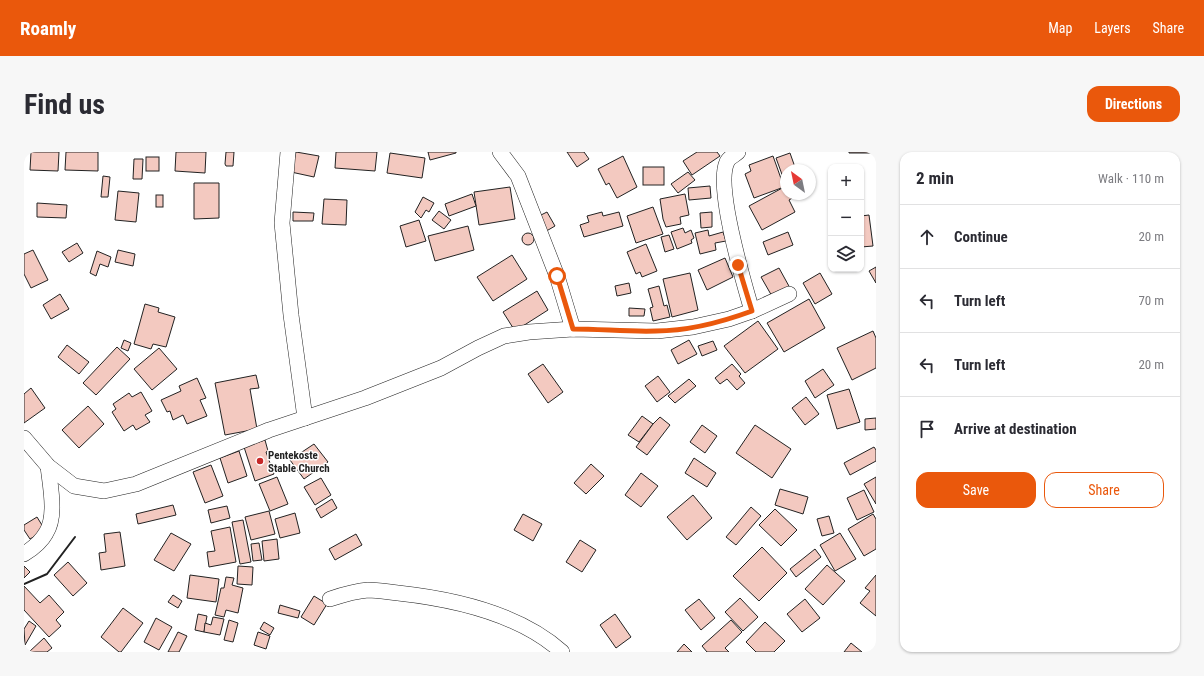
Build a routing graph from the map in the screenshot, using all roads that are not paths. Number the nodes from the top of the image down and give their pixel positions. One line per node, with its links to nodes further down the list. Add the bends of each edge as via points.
1 (288, 152): 7 (street, via 282,223)
2 (500, 152): 6 (street, via 518,176 557,276)
3 (738, 152): 5 (street, via 727,161 724,175 726,198 738,265)
4 (789, 294): 5 (street)
5 (752, 311): 6 (street, via 693,327 657,331)
6 (573, 329): 7 (street, via 504,336 441,368 366,398)
7 (305, 418): 9 (street, via 136,484 104,491 74,486)
8 (24, 438): 9 (street)
9 (48, 466): 10 (street, via 53,510 47,533)
10 (24, 554)
11 (330, 599): 12 (street, via 351,592 369,590 464,604 519,624)
12 (562, 652)

